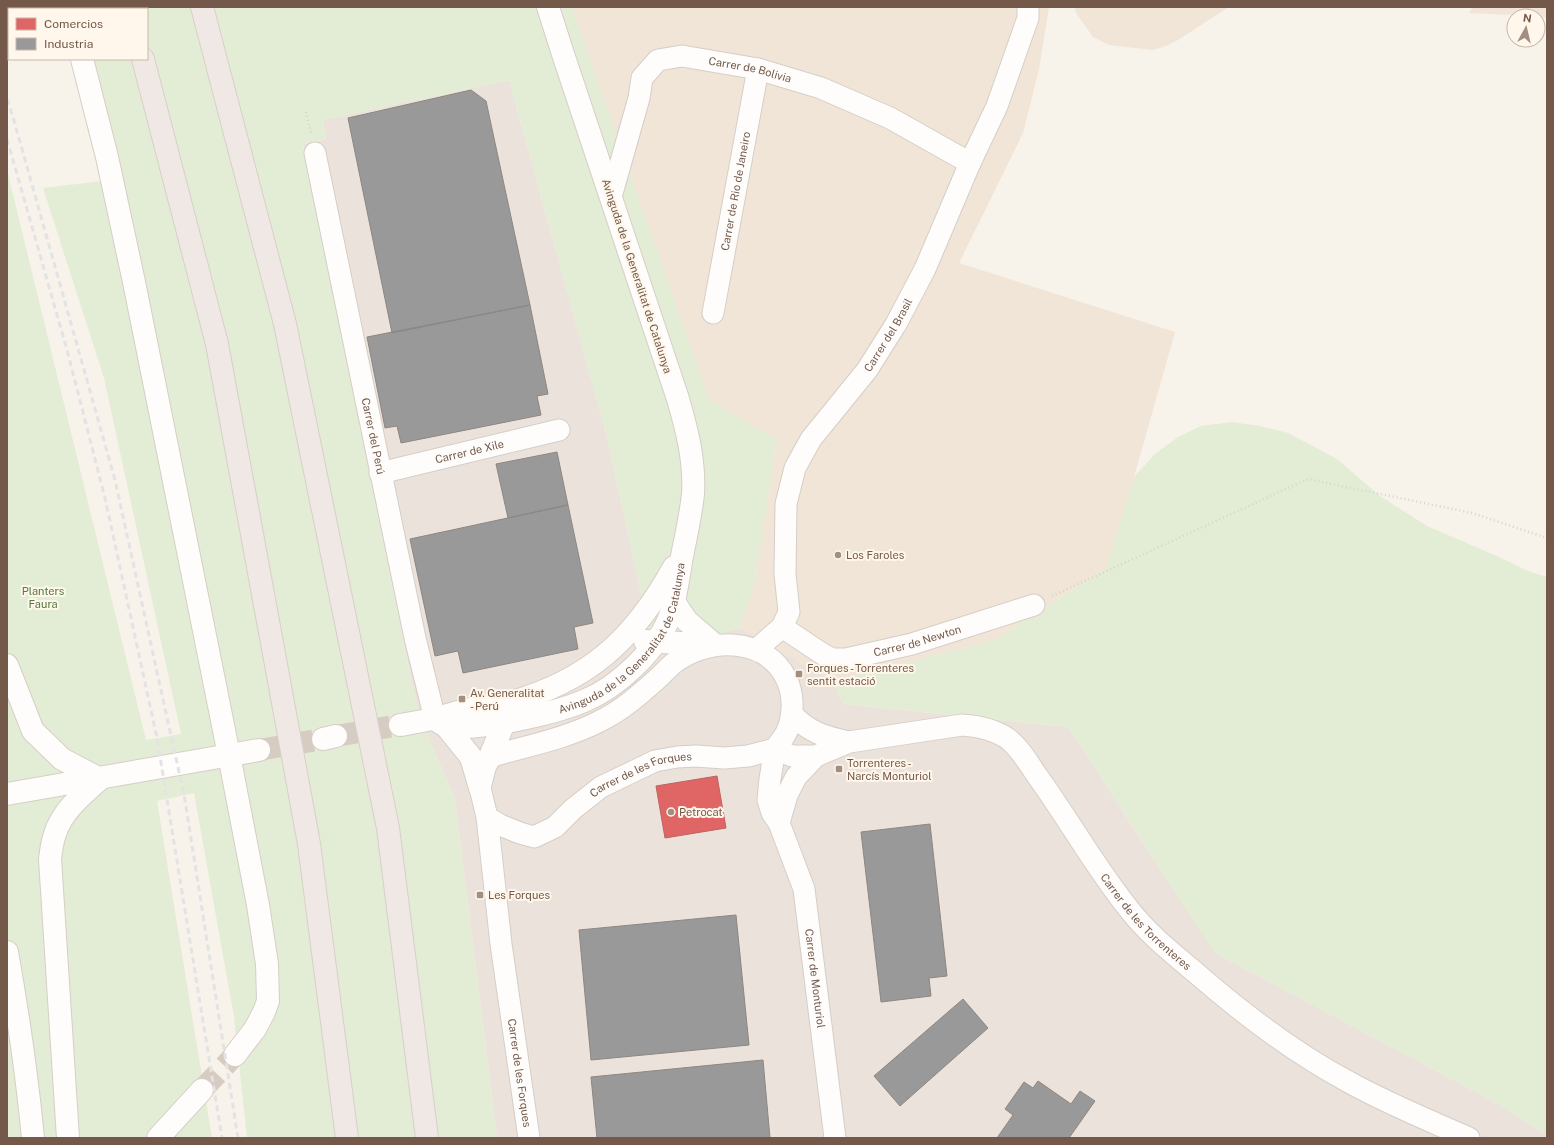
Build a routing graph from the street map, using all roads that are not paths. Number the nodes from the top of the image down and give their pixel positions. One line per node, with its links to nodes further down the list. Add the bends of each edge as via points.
1 (202, 7): 45 (highway, via 285,324 388,828)
2 (548, 7): 9 (street, Avinguda de la Generalitat de Catalunya)
3 (1028, 7): 8 (street, Carrer del Brasil, via 1028,18 997,106)
4 (82, 60): 30 (street, via 107,157 134,282)
5 (142, 60): 44 (highway, via 219,352 309,844)
6 (758, 69): 8 (street, Carrer de Bolivia, via 821,88 890,118); 9 (street, Carrer de Bolivia, via 682,56 658,60 642,78 639,98); 10 (street, Carrer de Rio de Janeiro)
7 (314, 153): 12 (street, Carrer del Perú)
8 (970, 163): 16 (street, Carrer del Brasil, via 925,269 896,324 867,370 811,439 795,468 786,504 785,574 789,612)
9 (611, 197): 13 (street, Avinguda de la Generalitat de Catalunya, via 688,432 693,493)
10 (713, 313)
11 (559, 430): 12 (street, Carrer de Xile)
12 (380, 473): 24 (street, Carrer del Perú, via 415,638)
13 (683, 551): 14 (street, Avinguda de la Generalitat de Catalunya); 18 (street, Avinguda de la Generalitat de Catalunya, via 659,594)
14 (674, 602): 17 (street, Avinguda de la Generalitat de Catalunya, via 665,627); 19 (street, via 687,621)
15 (1034, 605): 16 (street, Carrer de Newton, via 912,644 846,659 832,659 821,654)
16 (782, 627): 20 (street, Carrer del Brasil)
17 (656, 641): 18 (street); 19 (street); 25 (street, Avinguda de la Generalitat de Catalunya, via 647,653 604,691 551,712)
18 (618, 644): 22 (street, Avinguda de la Generalitat de Catalunya)
19 (715, 645): 20 (street, via 739,645); 32 (street, via 678,660 629,704 600,722)
20 (757, 649): 23 (street, via 778,665 786,678 792,698)
21 (7, 664): 33 (street, via 33,731 62,759)
22 (572, 679): 24 (street, Avinguda de la Generalitat de Catalunya, via 542,692 503,704 464,710); 25 (street, via 565,690 511,712)
23 (792, 714): 27 (street, Carrer de les Torrenteres, via 801,724 816,732); 28 (street, via 787,732)
24 (440, 723): 25 (street, Avinguda de la Generalitat de Catalunya, via 473,726); 26 (street); 34 (street, via 471,757)
25 (504, 723): 32 (street)
26 (400, 725)
27 (849, 742): 31 (street, Carrer de les Torrenteres); 48 (street, Carrer de les Torrenteres, via 962,725 978,726 1008,739 1046,787 1098,868 1129,910 1222,996 1286,1044 1346,1081)
28 (775, 749): 31 (street, Carrer de les Torrenteres, via 792,756); 36 (street, Carrer de les Forques, via 748,756 677,757 655,761 601,787 555,827 534,837 500,825); 37 (street, Carrer de Monturiol, via 768,800 772,813)
29 (259, 750): 30 (street)
30 (229, 755): 33 (street); 39 (street, via 258,905 268,989 268,1001 264,1012 255,1029)
31 (816, 756): 37 (street, via 796,777 787,795)
32 (489, 759): 34 (street, Carrer de les Forques)
33 (100, 779): 35 (street); 43 (street, via 76,801 61,821 55,834 50,859)
34 (480, 788): 36 (street, Carrer de les Forques)
35 (7, 794)
36 (487, 817): 46 (street, Carrer de les Forques, via 502,951)
37 (779, 822): 47 (street, Carrer de Monturiol, via 804,889)
38 (7, 952): 42 (street, via 25,1063)
39 (235, 1055)
40 (202, 1090): 41 (street)
41 (156, 1135)
42 (32, 1138)
43 (68, 1138)
44 (347, 1138)
45 (427, 1138)
46 (529, 1138)
47 (835, 1138)
48 (1469, 1138)

